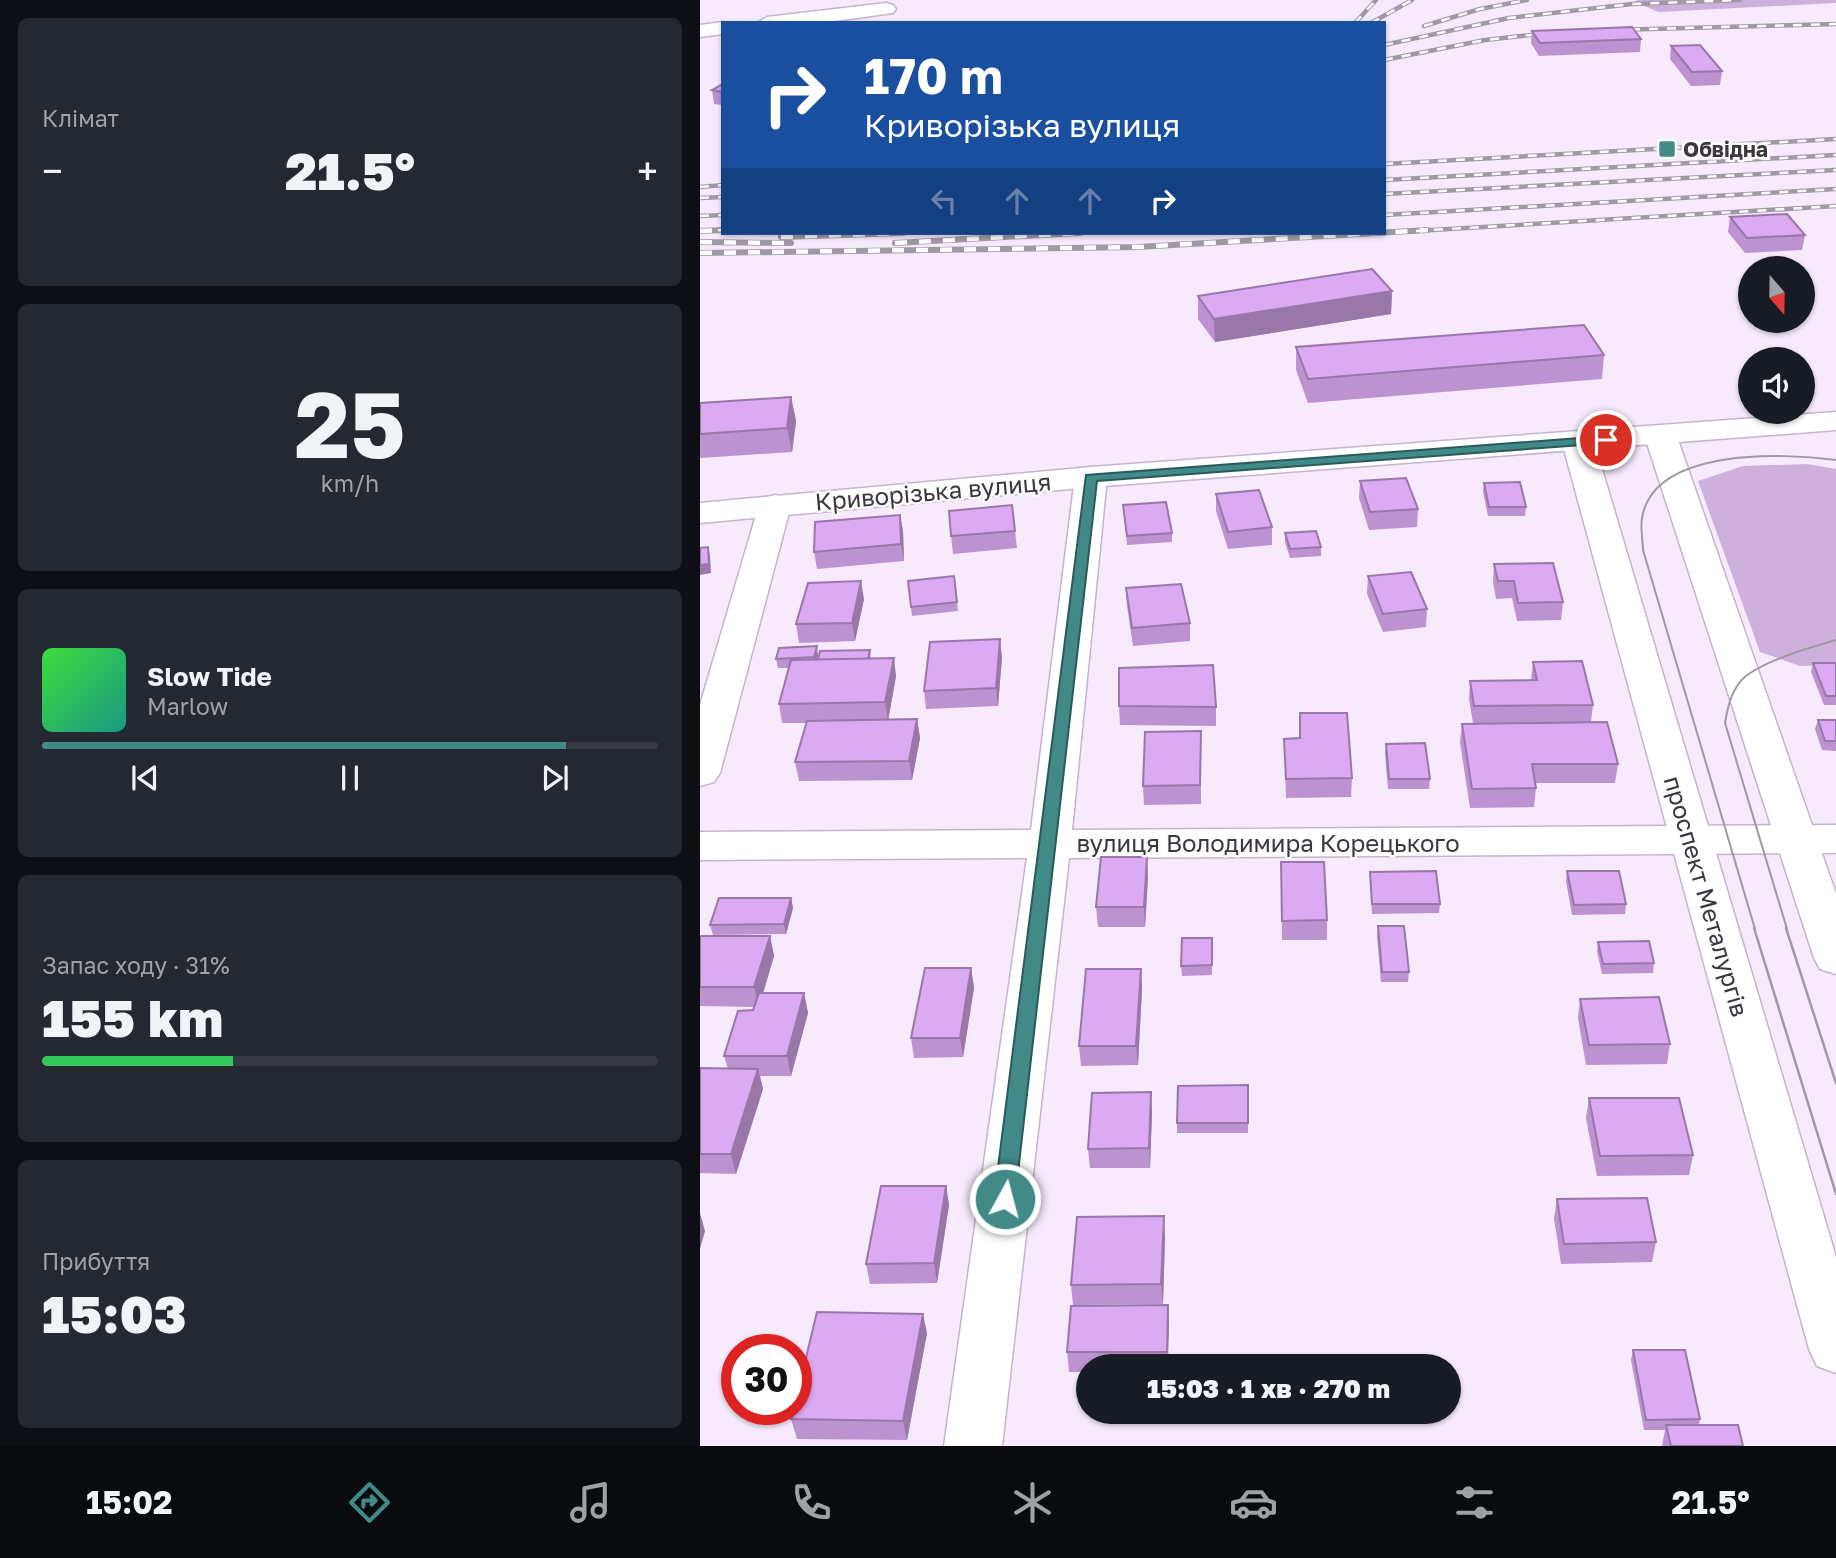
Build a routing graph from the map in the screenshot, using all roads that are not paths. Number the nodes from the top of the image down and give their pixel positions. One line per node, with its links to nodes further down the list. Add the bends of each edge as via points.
1 (886, 9): 2 (main road)
2 (784, 21)
3 (721, 28): 4 (main road)
4 (700, 30)
5 (1836, 421): 6 (main road, Криворізька вулиця)
6 (1661, 437): 7 (main road, Криворізька вулиця); 12 (main road)
7 (1578, 442): 8 (main road, Криворізька вулиця); 14 (main road, проспект Металургів)
8 (1091, 477): 9 (main road, Криворізька вулиця); 15 (main road)
9 (775, 505): 10 (main road, Криворізька вулиця); 11 (main road)
10 (700, 513)
11 (700, 773)
12 (1795, 839): 13 (main road, вулиця Володимира Корецького); 14 (main road, вулиця Володимира Корецького); 17 (main road)
13 (1836, 839)
14 (1691, 841): 15 (main road, вулиця Володимира Корецького); 18 (main road, проспект Металургів)
15 (1050, 842): 16 (main road, вулиця Володимира Корецького); 19 (main road)
16 (700, 846)
17 (1836, 958)
18 (1836, 1349)
19 (974, 1446)

